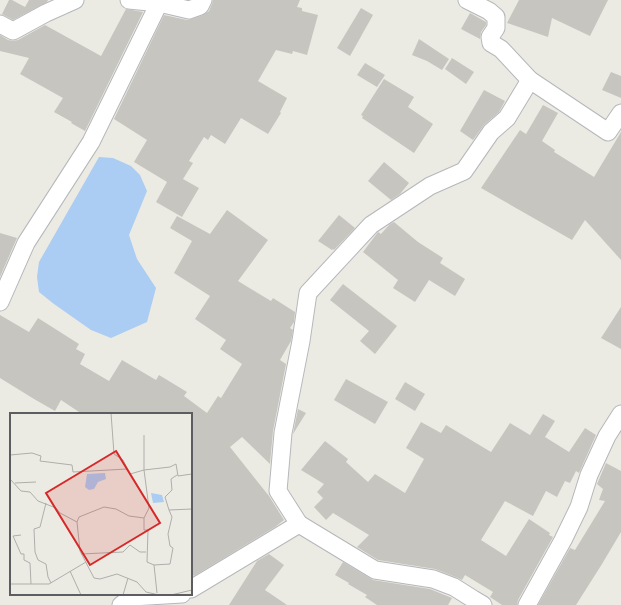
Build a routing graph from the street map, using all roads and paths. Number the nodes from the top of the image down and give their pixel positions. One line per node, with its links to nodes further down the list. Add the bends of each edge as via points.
1 (75, 0): 6 (street, via 13,31)
2 (128, 0): 5 (street)
3 (203, 0): 5 (street, via 200,6 189,10)
4 (467, 0): 7 (street, via 496,17 496,28 490,37 491,43 501,49)
5 (159, 3): 9 (street, via 91,142 26,244)
6 (0, 24)
7 (530, 80): 8 (street, via 608,132); 11 (street, via 507,118 491,132 464,171 430,186 371,225 308,293 283,433 278,491)
8 (621, 113)
9 (0, 302)
10 (621, 414): 16 (street, via 607,436 589,475 579,507)
11 (299, 524): 12 (street); 15 (street, via 375,570 433,579 454,587)
12 (192, 588)
13 (165, 595): 14 (street, via 132,597)
14 (121, 605)
15 (484, 605)
16 (527, 605)

